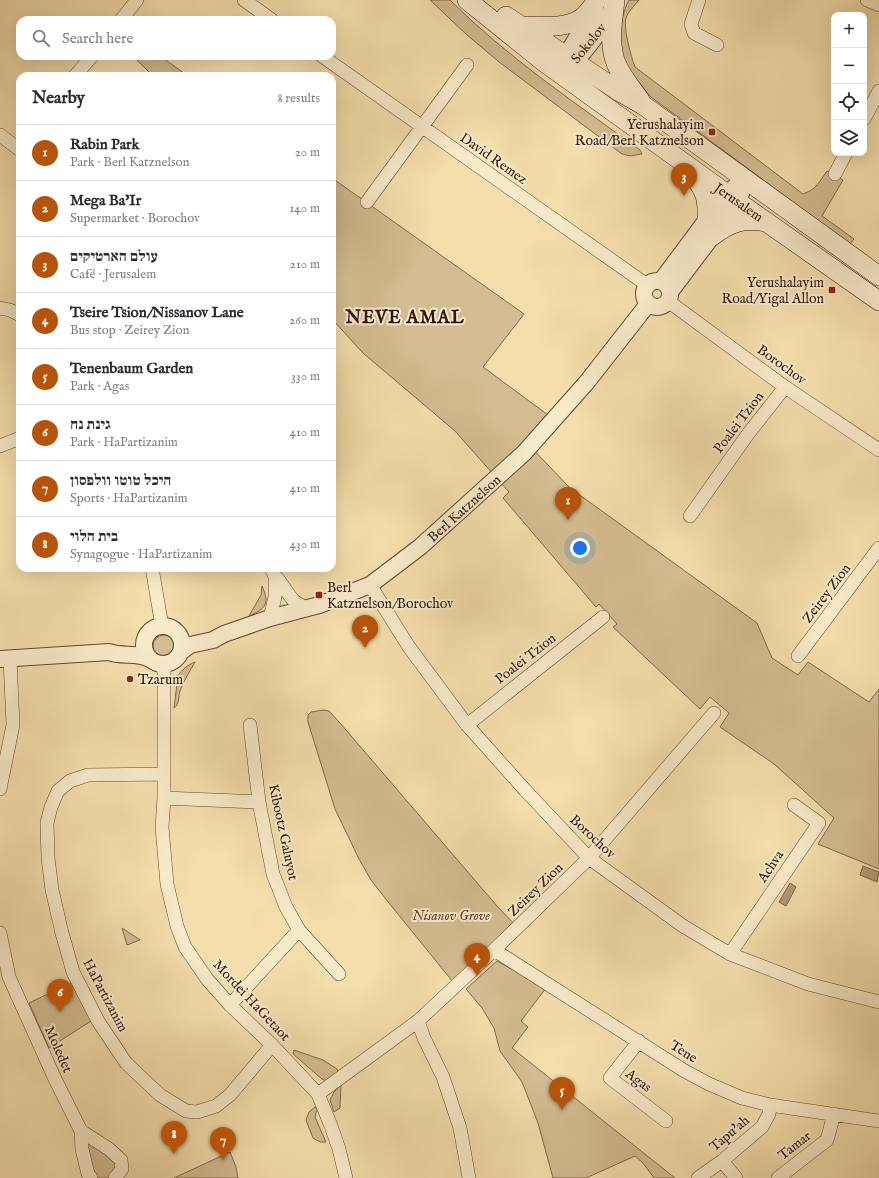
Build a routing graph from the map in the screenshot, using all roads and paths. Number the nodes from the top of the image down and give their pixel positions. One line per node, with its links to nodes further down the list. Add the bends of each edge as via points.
1 (137, 0): 10 (street)
2 (244, 0): 11 (street)
3 (466, 0): 19 (main road, Jerusalem)
4 (484, 0): 12 (main road, Jerusalem)
5 (597, 0): 12 (main road, via 582,18 573,23); 14 (street, Sokolov)
6 (615, 0): 14 (street, Sokolov, via 608,18); 21 (main road, via 611,37 614,56 619,69)
7 (699, 0): 13 (street, via 691,24 694,32)
8 (867, 0): 9 (street)
9 (879, 5)
10 (124, 16)
11 (266, 16)
12 (519, 26): 14 (main road, Jerusalem)
13 (717, 45)
14 (571, 59): 19 (street, Sokolov); 21 (main road, Jerusalem)
15 (89, 60): 18 (street)
16 (328, 60): 23 (street, David Remez)
17 (467, 65): 23 (street)
18 (78, 72)
19 (560, 73): 26 (main road, Jerusalem)
20 (879, 91): 22 (street)
21 (643, 105): 29 (main road, Jerusalem)
22 (867, 113)
23 (422, 127): 31 (street); 35 (street, David Remez)
24 (0, 134): 25 (street)
25 (16, 145)
26 (670, 154): 30 (main road, Jerusalem); 33 (main road, via 702,187 708,205)
27 (844, 156): 28 (street)
28 (835, 174)
29 (746, 180): 30 (street); 34 (main road, Jerusalem)
30 (732, 198): 32 (main road, Jerusalem); 33 (street)
31 (366, 202)
32 (768, 223): 33 (main road, via 741,220 724,227); 36 (main road, Jerusalem)
33 (709, 228): 35 (street)
34 (879, 276)
35 (661, 290): 39 (street, Borochov); 47 (street, Berl Katznelson, via 644,293 648,304 587,382 524,454 420,547)
36 (879, 301)
37 (0, 308): 38 (street)
38 (16, 313)
39 (785, 387): 42 (street, Borochov); 43 (street, Poalei Tzion)
40 (16, 440): 41 (street)
41 (0, 446)
42 (879, 450)
43 (690, 516)
44 (879, 548): 57 (street, Zeirey Zion)
45 (153, 572): 51 (street)
46 (273, 572): 48 (street, via 294,601); 50 (street, via 275,597)
47 (370, 585): 48 (street, Berl Katznelson); 61 (street, Borochov, via 410,647)
48 (305, 608): 50 (street, Berl Katznelson)
49 (603, 617): 61 (street, Poalei Tzion)
50 (270, 618): 53 (street, Berl Katznelson)
51 (162, 626): 52 (street, Berl Katznelson, via 171,628); 54 (street, via 153,629)
52 (179, 634): 53 (street, Berl Katznelson, via 190,637 210,633); 55 (street)
53 (224, 634): 55 (street, Berl Katznelson, via 213,640 190,645)
54 (146, 636): 56 (street, via 136,642 114,647); 59 (street, via 144,646 147,656)
55 (182, 651): 59 (street, Berl Katznelson, via 175,660)
56 (109, 652): 58 (street); 59 (street, via 145,656)
57 (798, 656)
58 (5, 659): 64 (street, via 13,725)
59 (157, 662): 63 (street, Mordei HaGetaot)
60 (714, 713): 68 (street, Zeirey Zion)
61 (467, 724): 68 (street, Borochov)
62 (250, 725): 66 (street, Kibootz Galuyot)
63 (164, 774): 65 (street, Mordei HaGetaot); 78 (street, HaPartizanim, via 88,775 70,781 55,796 46,823 48,858 52,890 73,972 98,1021 126,1063 160,1095 186,1111 197,1112 216,1106 230,1095)
64 (0, 789)
65 (164, 798): 66 (street); 75 (street, Mordei HaGetaot, via 162,827 167,884 177,926 185,947 207,979)
66 (259, 802): 69 (street, Kibootz Galuyot, via 274,874 286,907)
67 (794, 804): 72 (street, Achva, via 819,824)
68 (589, 858): 71 (street, Zeirey Zion); 72 (street, Borochov, via 683,926)
69 (299, 930): 73 (street, Kibootz Galuyot); 75 (street)
70 (0, 933): 84 (street, Moledet, via 10,977 55,1079)
71 (494, 950): 76 (street, Zeirey Zion); 77 (street, Tene)
72 (730, 954): 74 (street, Borochov, via 808,984)
73 (339, 974)
74 (879, 1002)
75 (230, 1004): 78 (street, Mordei HaGetaot)
76 (418, 1021): 79 (street, Zeirey Zion); 89 (street, via 443,1077 460,1128)
77 (639, 1041): 80 (street, Tene, via 683,1070 710,1084 742,1098); 82 (street, Agas, via 610,1078)
78 (272, 1045): 79 (street, Mordei HaGetaot)
79 (318, 1094): 88 (street, Mordei HaGetaot, via 339,1149)
80 (770, 1105): 81 (street, Tene); 85 (street, Tapu'ah, via 769,1114 762,1128)
81 (834, 1114): 83 (street, Tene); 92 (street, Tamar, via 827,1140)
82 (666, 1121)
83 (879, 1121)
84 (82, 1131): 86 (street, Moledet, via 82,1149); 87 (street, Moledet, via 121,1160 122,1169)
85 (722, 1161): 90 (street, Tapu'ah); 91 (street)
86 (91, 1178)
87 (115, 1178)
88 (346, 1178)
89 (469, 1178)
90 (698, 1178)
91 (736, 1178)
92 (778, 1178)

